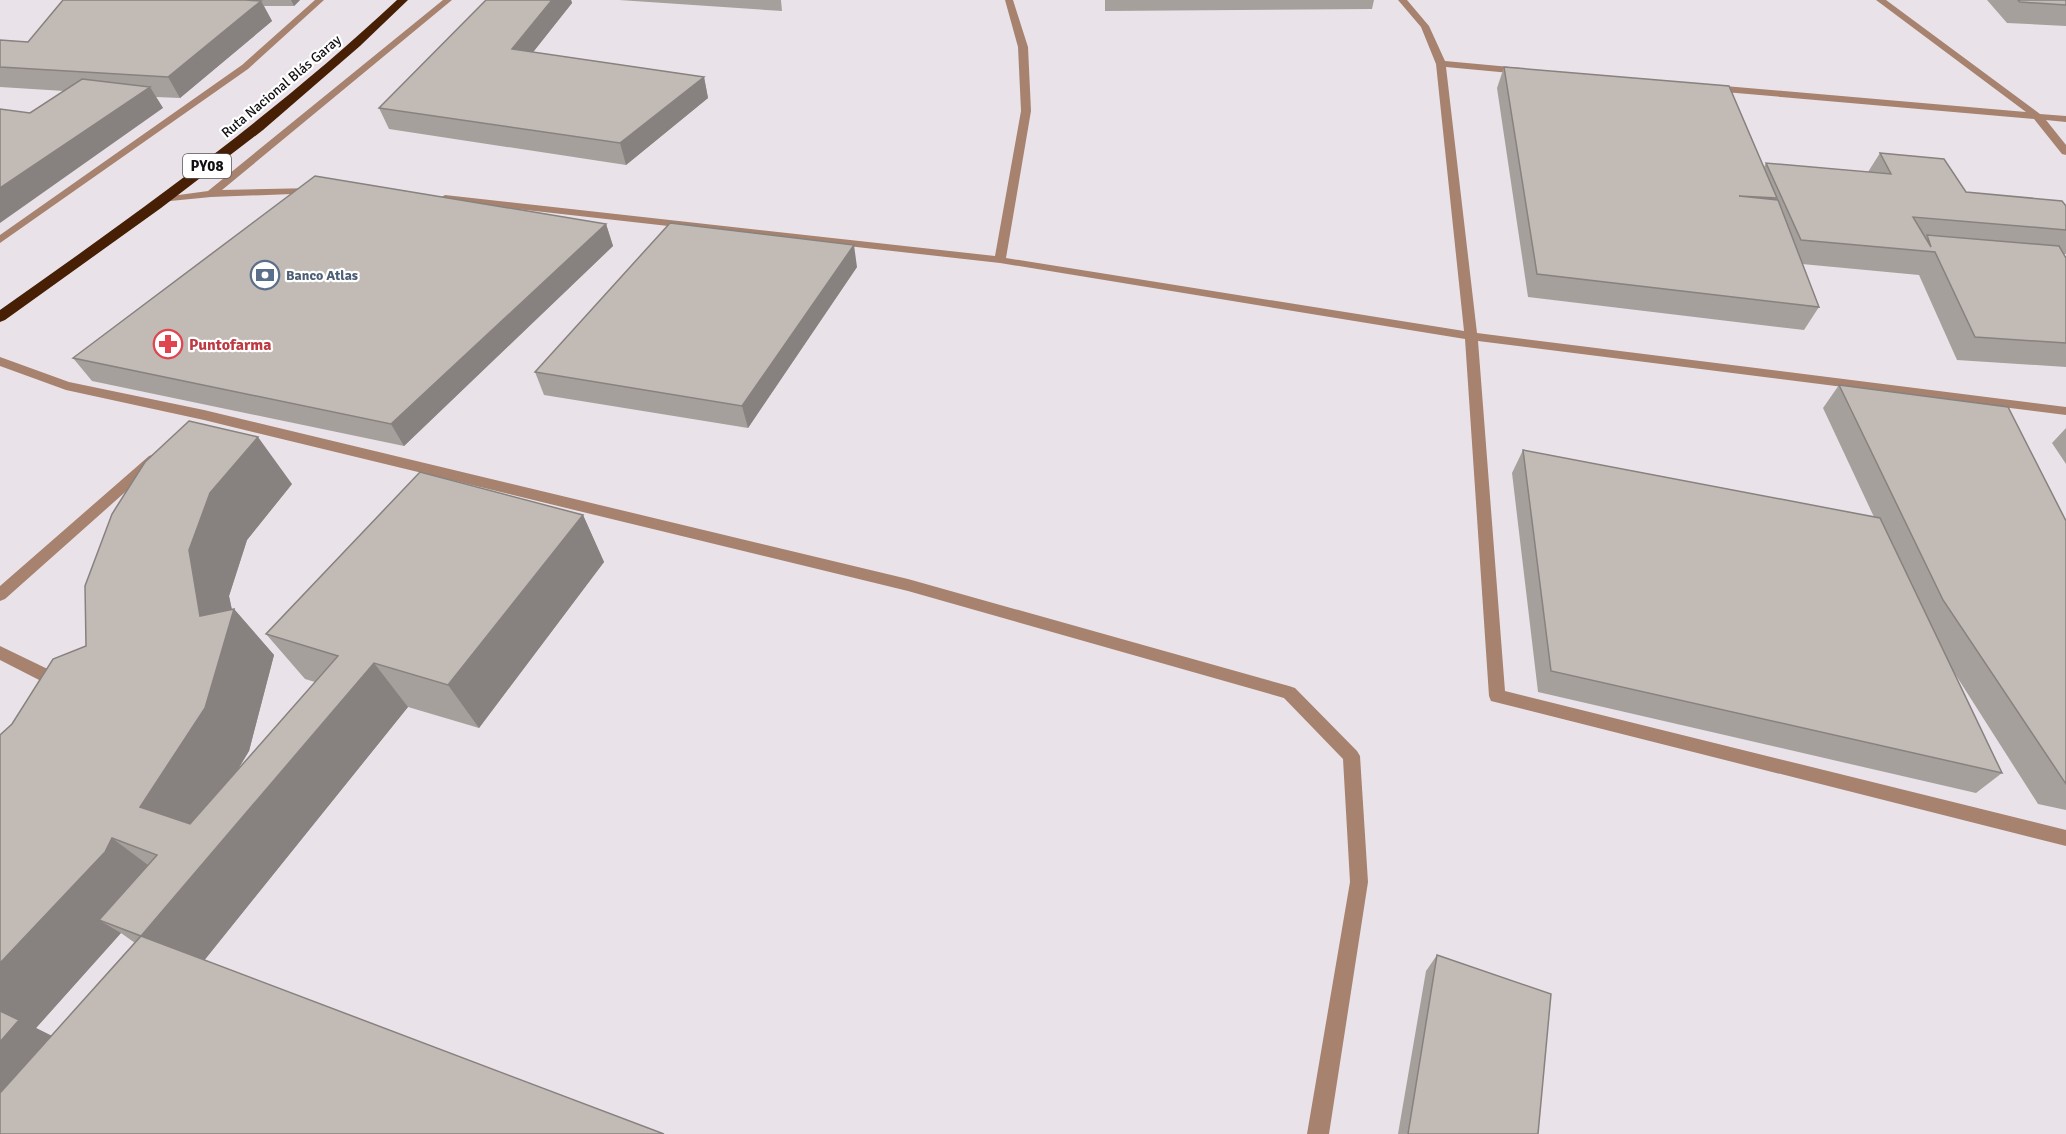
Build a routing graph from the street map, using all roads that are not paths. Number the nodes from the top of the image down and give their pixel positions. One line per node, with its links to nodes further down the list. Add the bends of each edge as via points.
1 (320, 0): 17 (street, via 245,67)
2 (403, 0): 16 (highway, Ruta Nacional Blás Garay / PY08, via 303,90)
3 (448, 0): 14 (street)
4 (1009, 0): 18 (street, via 1023,47 1026,111)
5 (1402, 0): 7 (street, via 1425,26)
6 (1880, 0): 10 (street)
7 (1441, 64): 8 (street); 20 (street)
8 (1536, 73)
9 (1703, 87): 10 (street)
10 (2037, 116): 11 (street); 12 (street)
11 (2066, 119)
12 (2066, 152)
13 (331, 190): 14 (street)
14 (211, 194): 16 (street)
15 (437, 197): 18 (street)
16 (164, 200): 19 (highway, Ruta Nacional Blás Garay / PY08)
17 (0, 240)
18 (1000, 260): 20 (street)
19 (0, 317)
20 (1471, 336): 22 (street); 29 (street, via 1497,696)
21 (0, 361): 23 (street, via 66,386)
22 (2066, 411)
23 (204, 415): 24 (street); 30 (street, via 908,585 1289,693 1351,756 1359,882)
24 (186, 430)
25 (168, 446): 26 (street)
26 (0, 595)
27 (0, 652): 28 (street, via 52,679)
28 (45, 709)
29 (2066, 838)
30 (1318, 1134)

